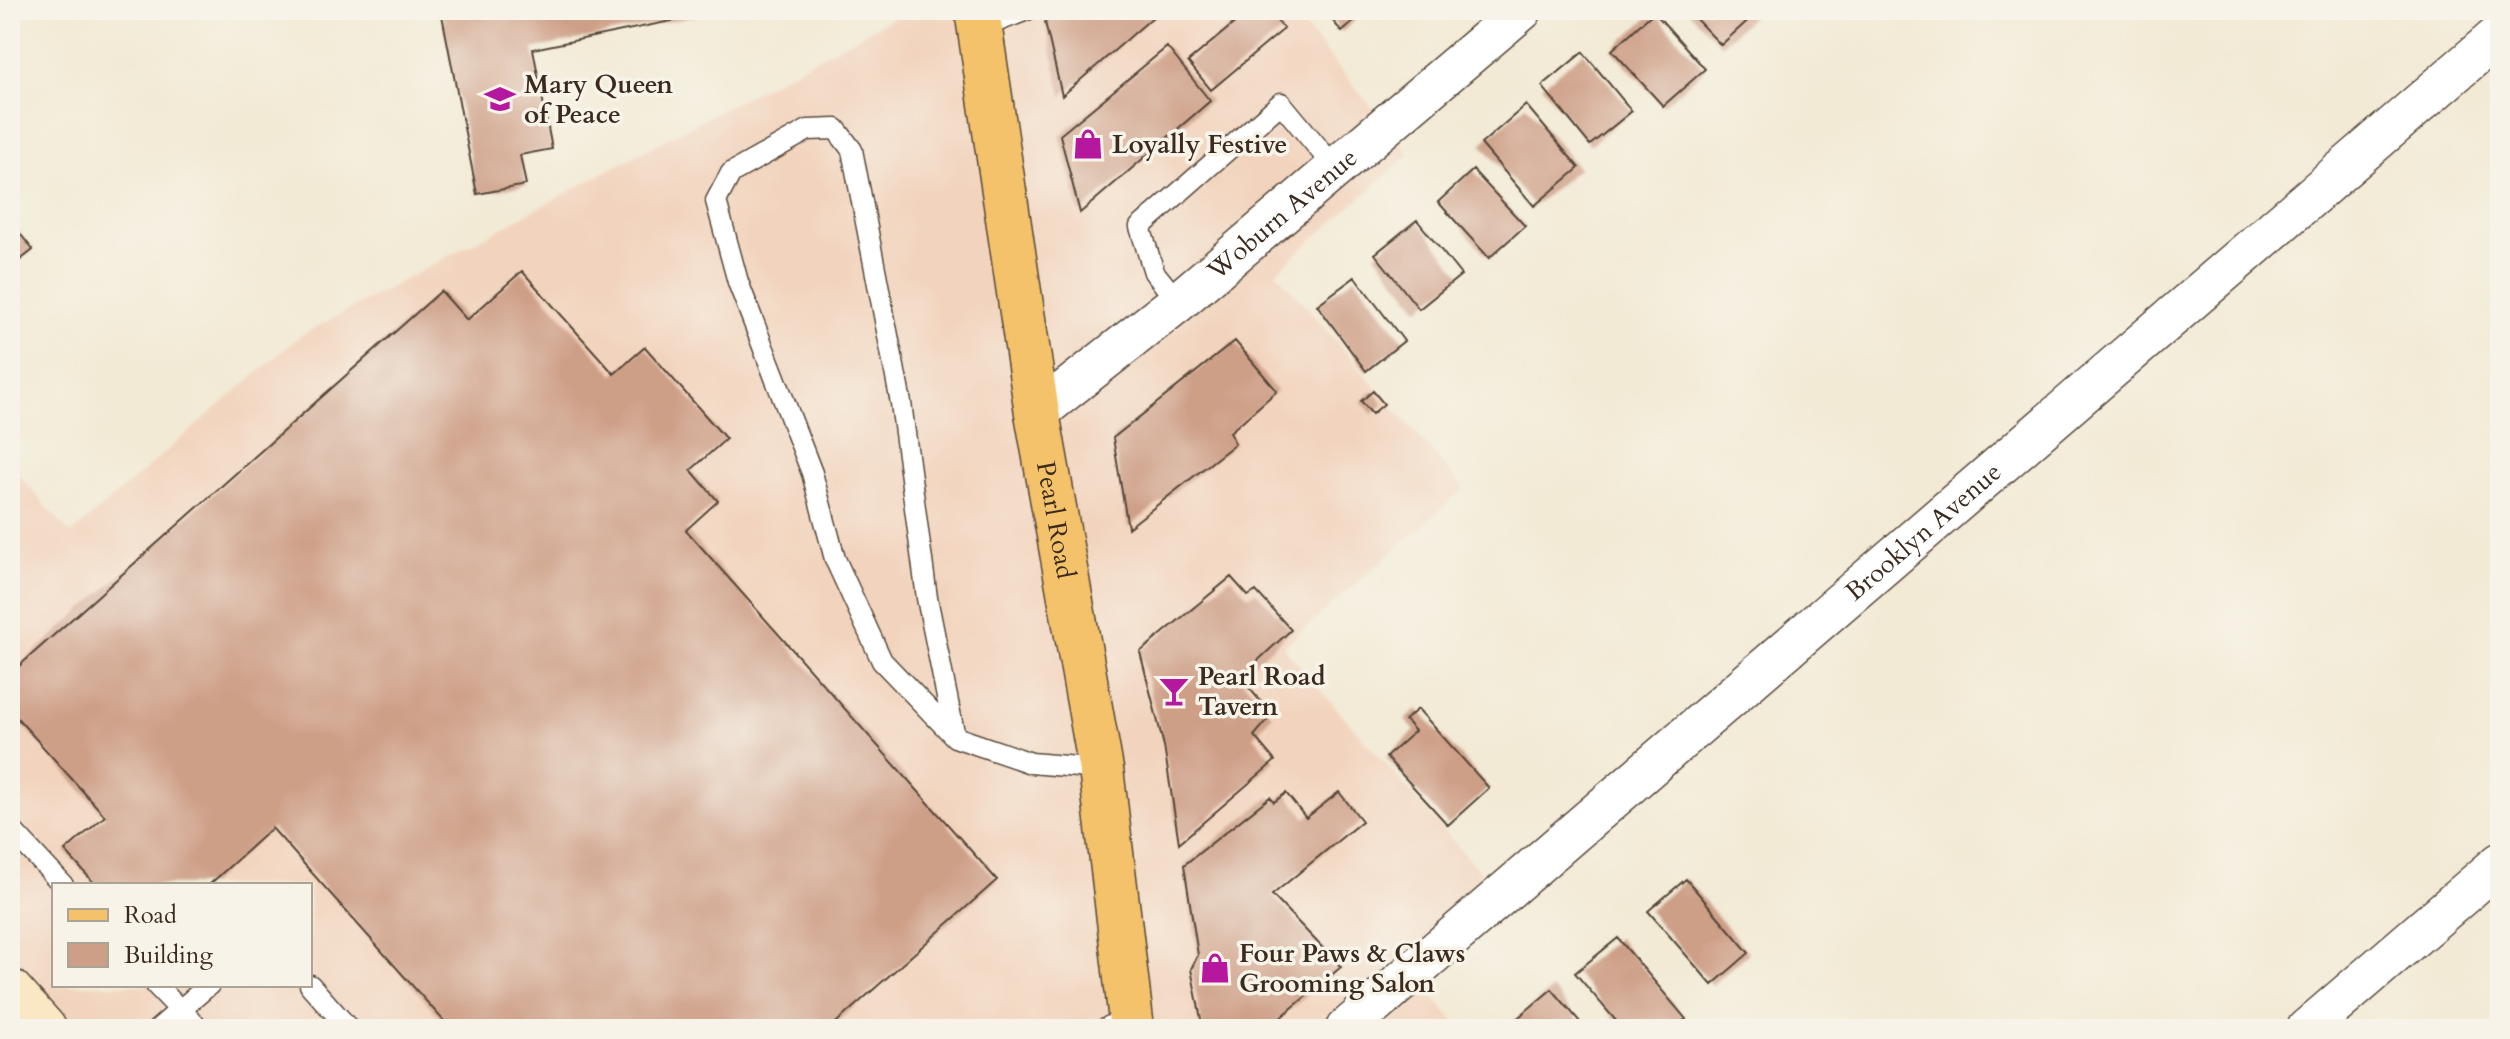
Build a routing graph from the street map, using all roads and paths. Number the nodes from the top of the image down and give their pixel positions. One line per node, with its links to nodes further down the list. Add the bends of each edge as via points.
1 (1027, 10): 3 (lane)
2 (1522, 10): 5 (street, Woburn Avenue)
3 (979, 19): 7 (main road, Pearl Road)
4 (2500, 34): 23 (street, Brooklyn Avenue)
5 (1335, 168): 6 (street, Woburn Avenue); 6 (lane, via 1281,103 1140,227 1154,272)
6 (1178, 302): 7 (street, Woburn Avenue)
7 (1037, 413): 9 (main road, Pearl Road)
8 (955, 737): 8 (lane, via 882,661 835,559 812,473 738,282 716,201 731,173 808,130 836,129 852,150 901,403 927,598); 9 (lane, via 1031,763)
9 (1101, 769): 18 (main road, Pearl Road)
10 (10, 828): 12 (lane)
11 (2500, 863): 24 (street)
12 (61, 883)
13 (158, 987): 17 (lane)
14 (207, 987): 17 (lane)
15 (312, 987): 22 (lane)
16 (10, 991): 19 (main road)
17 (180, 1010): 20 (lane); 21 (lane)
18 (1123, 1024)
19 (44, 1029)
20 (158, 1029)
21 (200, 1029)
22 (349, 1029)
23 (1346, 1029)
24 (2307, 1029)

